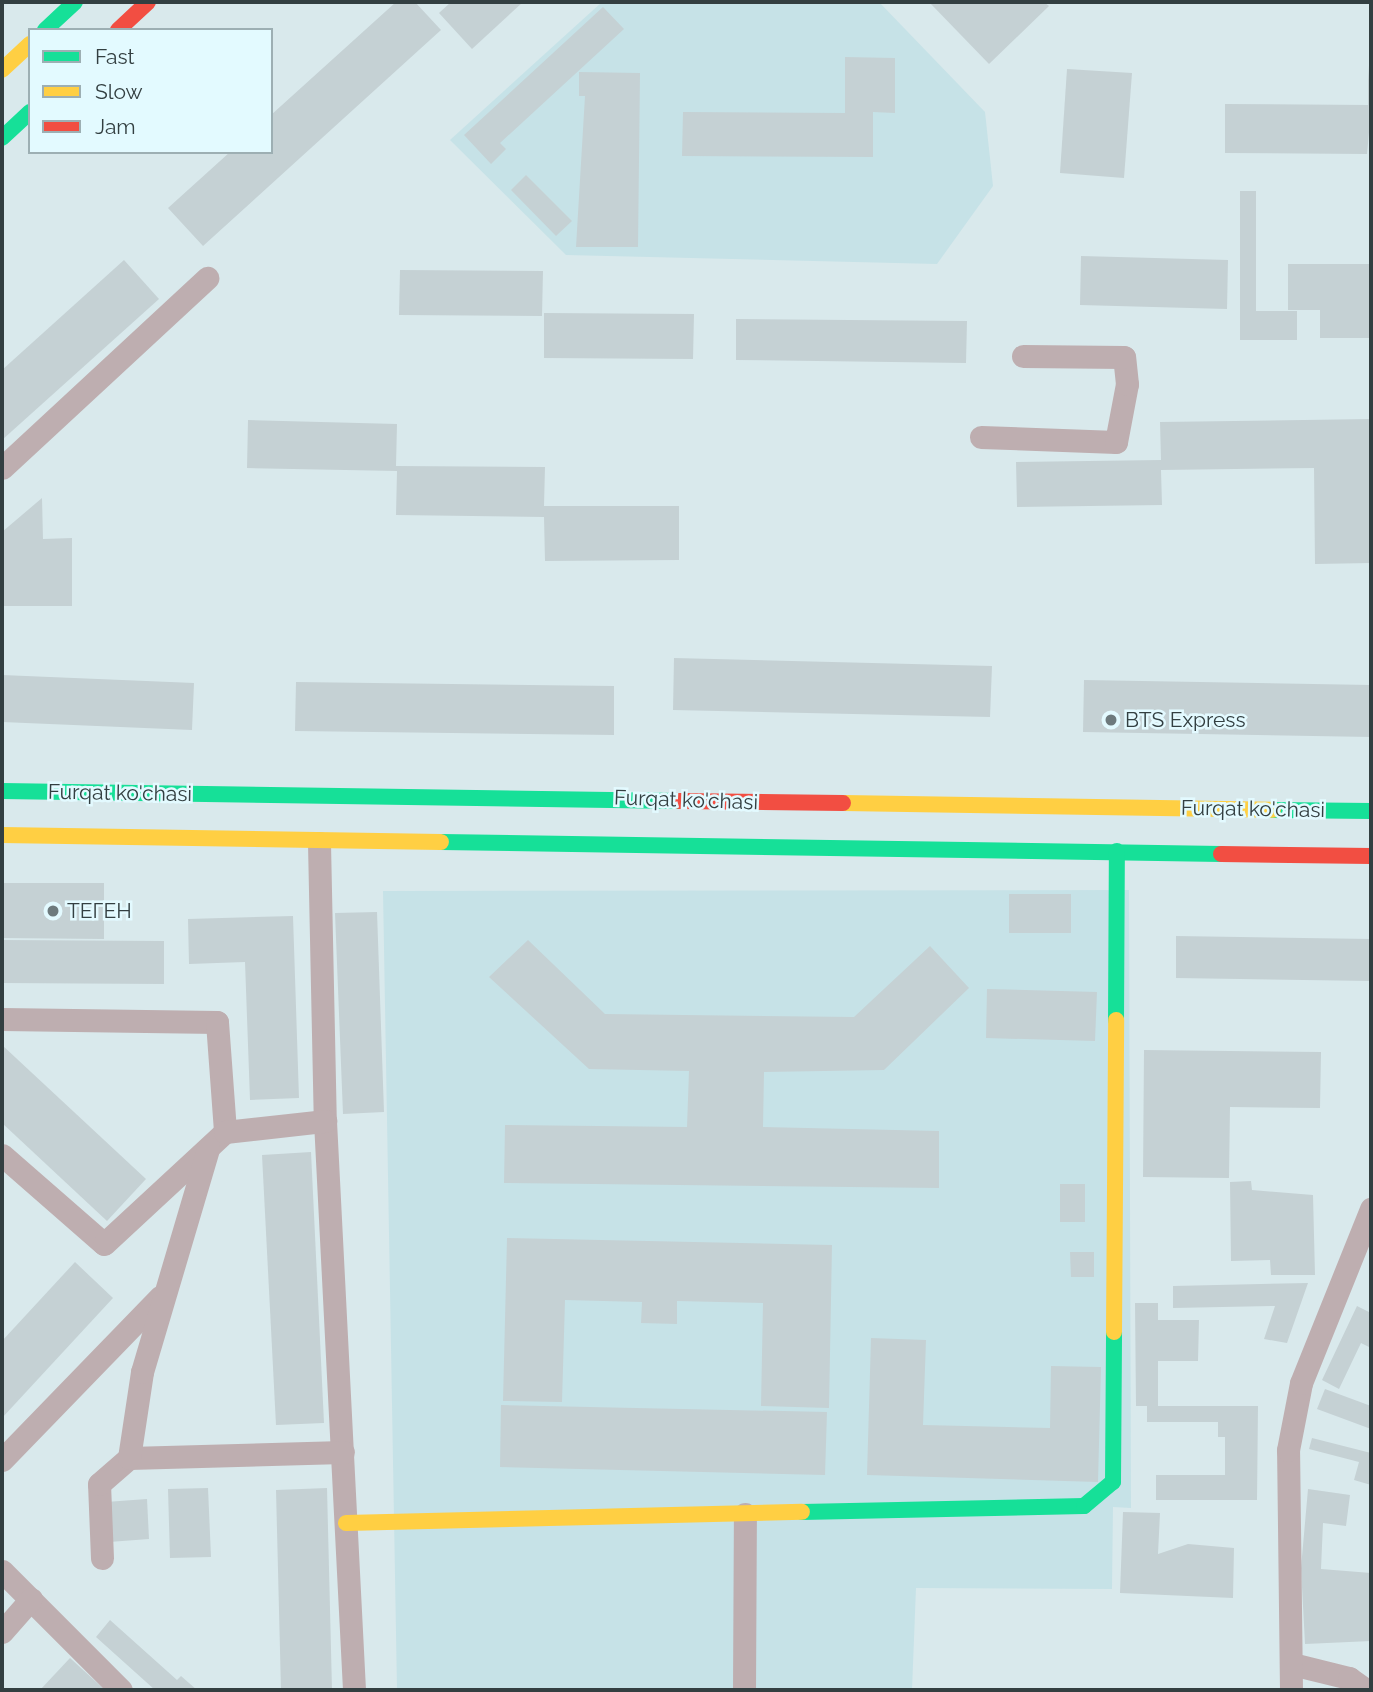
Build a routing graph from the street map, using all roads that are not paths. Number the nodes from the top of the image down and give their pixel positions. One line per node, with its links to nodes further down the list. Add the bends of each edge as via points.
1 (75, 2): 3 (main road)
2 (148, 2): 4 (main road)
3 (47, 28)
4 (120, 28)
5 (28, 46): 6 (main road)
6 (2, 70)
7 (28, 114): 8 (main road)
8 (2, 138)
9 (207, 278): 12 (street)
10 (1023, 356): 11 (street, via 1124,357 1127,384 1115,442)
11 (981, 437)
12 (2, 468)
13 (2, 791): 14 (main road, Furqat ko'chasi)
14 (1371, 811)
15 (2, 835): 16 (main road, Furqat ko'chasi)
16 (319, 842): 17 (main road, Furqat ko'chasi); 20 (street)
17 (1117, 851): 18 (main road, Furqat ko'chasi); 29 (main road, via 1113,1482 1084,1506)
18 (1371, 856)
19 (2, 1019): 21 (street, via 217,1022)
20 (325, 1121): 21 (street); 26 (street)
21 (225, 1132): 22 (street)
22 (208, 1149): 23 (street, via 104,1244); 25 (street)
23 (2, 1155)
24 (1371, 1209): 35 (street, via 1301,1383 1288,1450)
25 (163, 1293): 27 (street, via 142,1372); 28 (street)
26 (343, 1452): 27 (street); 30 (street)
27 (129, 1458): 31 (street, via 99,1484)
28 (2, 1460)
29 (745, 1514): 30 (main road); 38 (street)
30 (346, 1523): 37 (street)
31 (102, 1558)
32 (2, 1572): 33 (street)
33 (31, 1600): 34 (street); 36 (street)
34 (2, 1632)
35 (1292, 1664): 39 (street); 40 (street, via 1349,1678)
36 (121, 1690)
37 (354, 1690)
38 (744, 1690)
39 (1291, 1690)
40 (1366, 1690)

